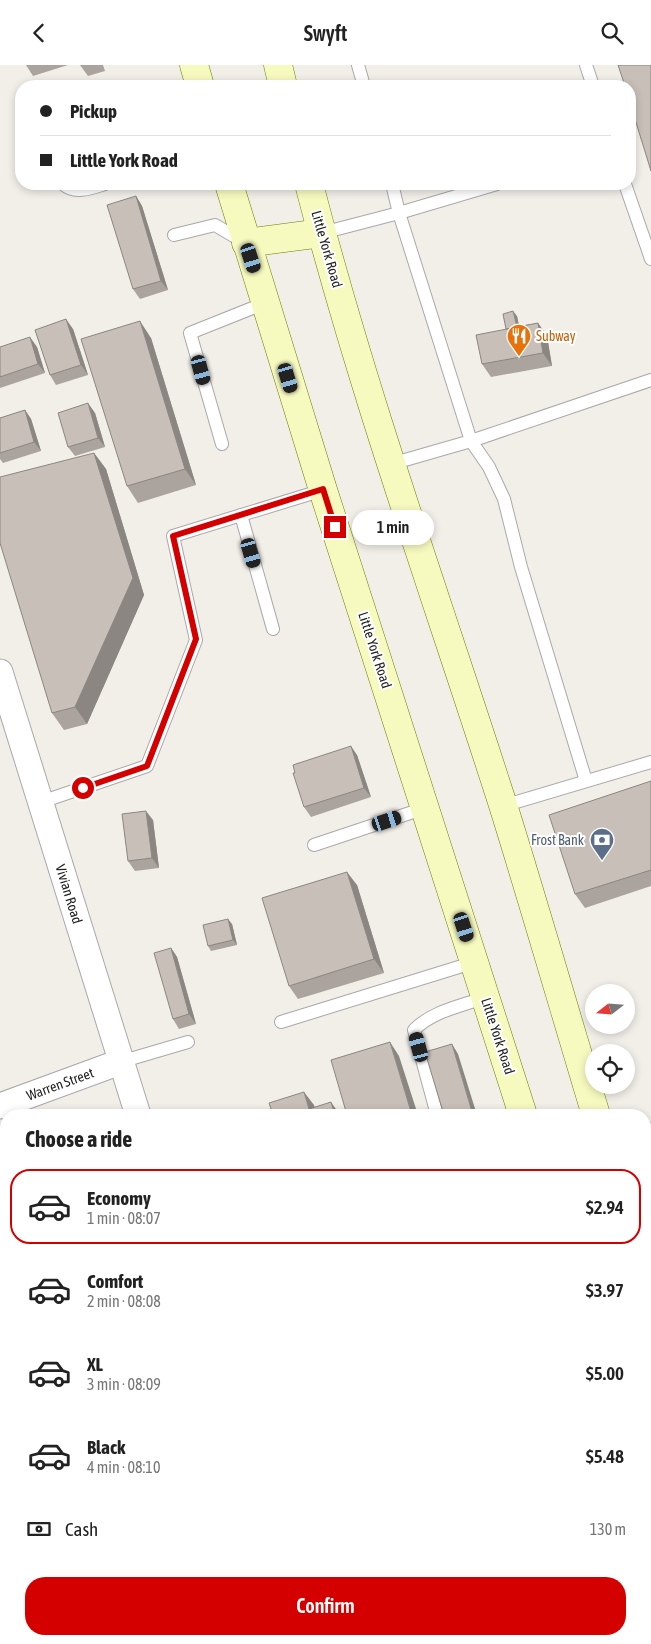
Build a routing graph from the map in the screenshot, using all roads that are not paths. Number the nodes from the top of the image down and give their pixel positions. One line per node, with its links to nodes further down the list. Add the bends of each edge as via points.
1 (278, 65): 4 (main road)
2 (358, 65): 5 (lane)
3 (586, 65): 6 (lane)
4 (282, 80)
5 (362, 80)
6 (591, 80)
7 (231, 190): 15 (main road, Little York Road)
8 (311, 190): 13 (main road, Little York Road)
9 (393, 190): 12 (lane)
10 (477, 190): 12 (lane)
11 (627, 190): 16 (lane)
12 (398, 213): 13 (lane); 19 (lane)
13 (322, 233): 15 (main road); 21 (main road, Little York Road)
14 (174, 235): 15 (lane, via 215,225)
15 (246, 243): 17 (main road, Little York Road)
16 (651, 259)
17 (265, 303): 20 (lane, via 190,333); 22 (main road, Little York Road)
18 (651, 380): 19 (lane)
19 (471, 441): 21 (lane); 27 (lane, via 490,467 504,499 520,567)
20 (222, 445)
21 (391, 464): 29 (main road, Little York Road)
22 (323, 489): 23 (lane); 30 (main road, Little York Road)
23 (241, 515): 24 (lane); 28 (lane, via 173,536 196,639 147,766)
24 (273, 629)
25 (0, 672): 28 (street, Vivian Road)
26 (651, 762): 27 (lane)
27 (586, 781): 29 (lane)
28 (41, 801): 36 (street, Vivian Road)
29 (503, 806): 41 (main road, Little York Road)
30 (425, 808): 31 (lane); 32 (main road, Little York Road)
31 (314, 845)
32 (475, 962): 33 (main road, Little York Road); 34 (lane)
33 (486, 997): 39 (lane, via 442,1012 414,1030); 40 (main road, Little York Road)
34 (281, 1023)
35 (188, 1042): 36 (lane)
36 (120, 1062): 37 (street, Warren Street); 38 (street, Vivian Road)
37 (0, 1106)
38 (136, 1109)
39 (435, 1109)
40 (521, 1109)
41 (594, 1109)

